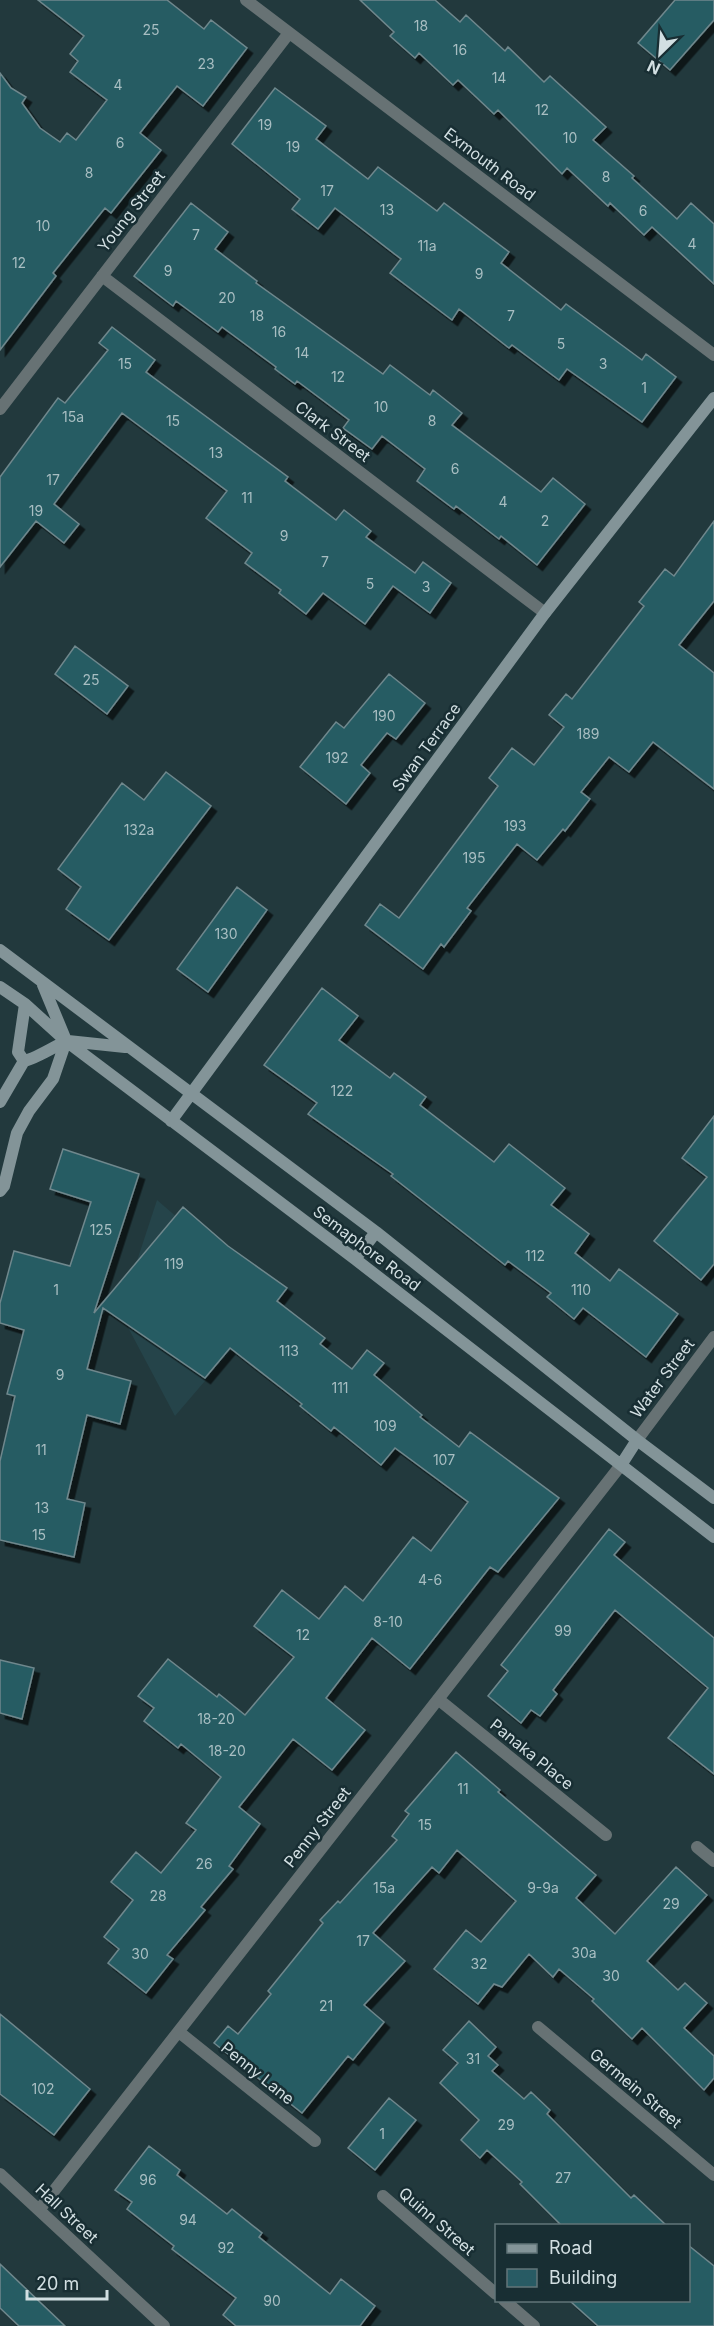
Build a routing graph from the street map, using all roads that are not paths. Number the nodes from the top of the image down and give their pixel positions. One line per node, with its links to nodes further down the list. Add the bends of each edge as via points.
1 (246, 0): 2 (street, Exmouth Road)
2 (289, 33): 3 (street, Young Street); 4 (street, Exmouth Road)
3 (102, 276): 6 (street, Young Street); 7 (street, Clark Street)
4 (714, 355)
5 (714, 398): 7 (main road, Swan Terrace)
6 (0, 409)
7 (545, 613): 15 (main road, Swan Terrace)
8 (0, 950): 9 (main road, Semaphore Road)
9 (43, 984): 12 (main road); 13 (main road, Semaphore Road)
10 (0, 987): 11 (main road, Semaphore Road)
11 (25, 1004): 12 (main road, Semaphore Road); 14 (main road, via 18,1053)
12 (66, 1041): 13 (main road); 14 (main road); 17 (main road, Semaphore Road); 18 (main road, via 53,1079 17,1133)
13 (127, 1047): 15 (main road, Semaphore Road)
14 (24, 1061): 16 (main road)
15 (191, 1095): 17 (main road, Swan Terrace); 19 (main road, Semaphore Road)
16 (0, 1102)
17 (171, 1121): 20 (main road, Semaphore Road)
18 (0, 1191)
19 (376, 1232): 20 (main road); 22 (main road, Semaphore Road)
20 (355, 1259): 23 (main road, Semaphore Road)
21 (714, 1337): 22 (street, Water Street)
22 (637, 1440): 23 (main road); 24 (main road, Semaphore Road)
23 (621, 1465): 25 (main road, Semaphore Road); 26 (street, Penny Street)
24 (714, 1498)
25 (714, 1537)
26 (438, 1699): 27 (street, Panaka Place); 31 (street, Penny Street)
27 (606, 1835)
28 (697, 1847): 29 (street)
29 (714, 1861)
30 (538, 2026): 34 (street, Germein Street)
31 (179, 2032): 32 (street, Penny Lane); 36 (street, Penny Street)
32 (315, 2141)
33 (0, 2174): 36 (street, Hall Street)
34 (714, 2175)
35 (383, 2196): 37 (street, Quinn Street)
36 (39, 2210): 39 (street, Hall Street)
37 (495, 2293)
38 (505, 2302): 40 (street)
39 (164, 2326)
40 (534, 2326)

